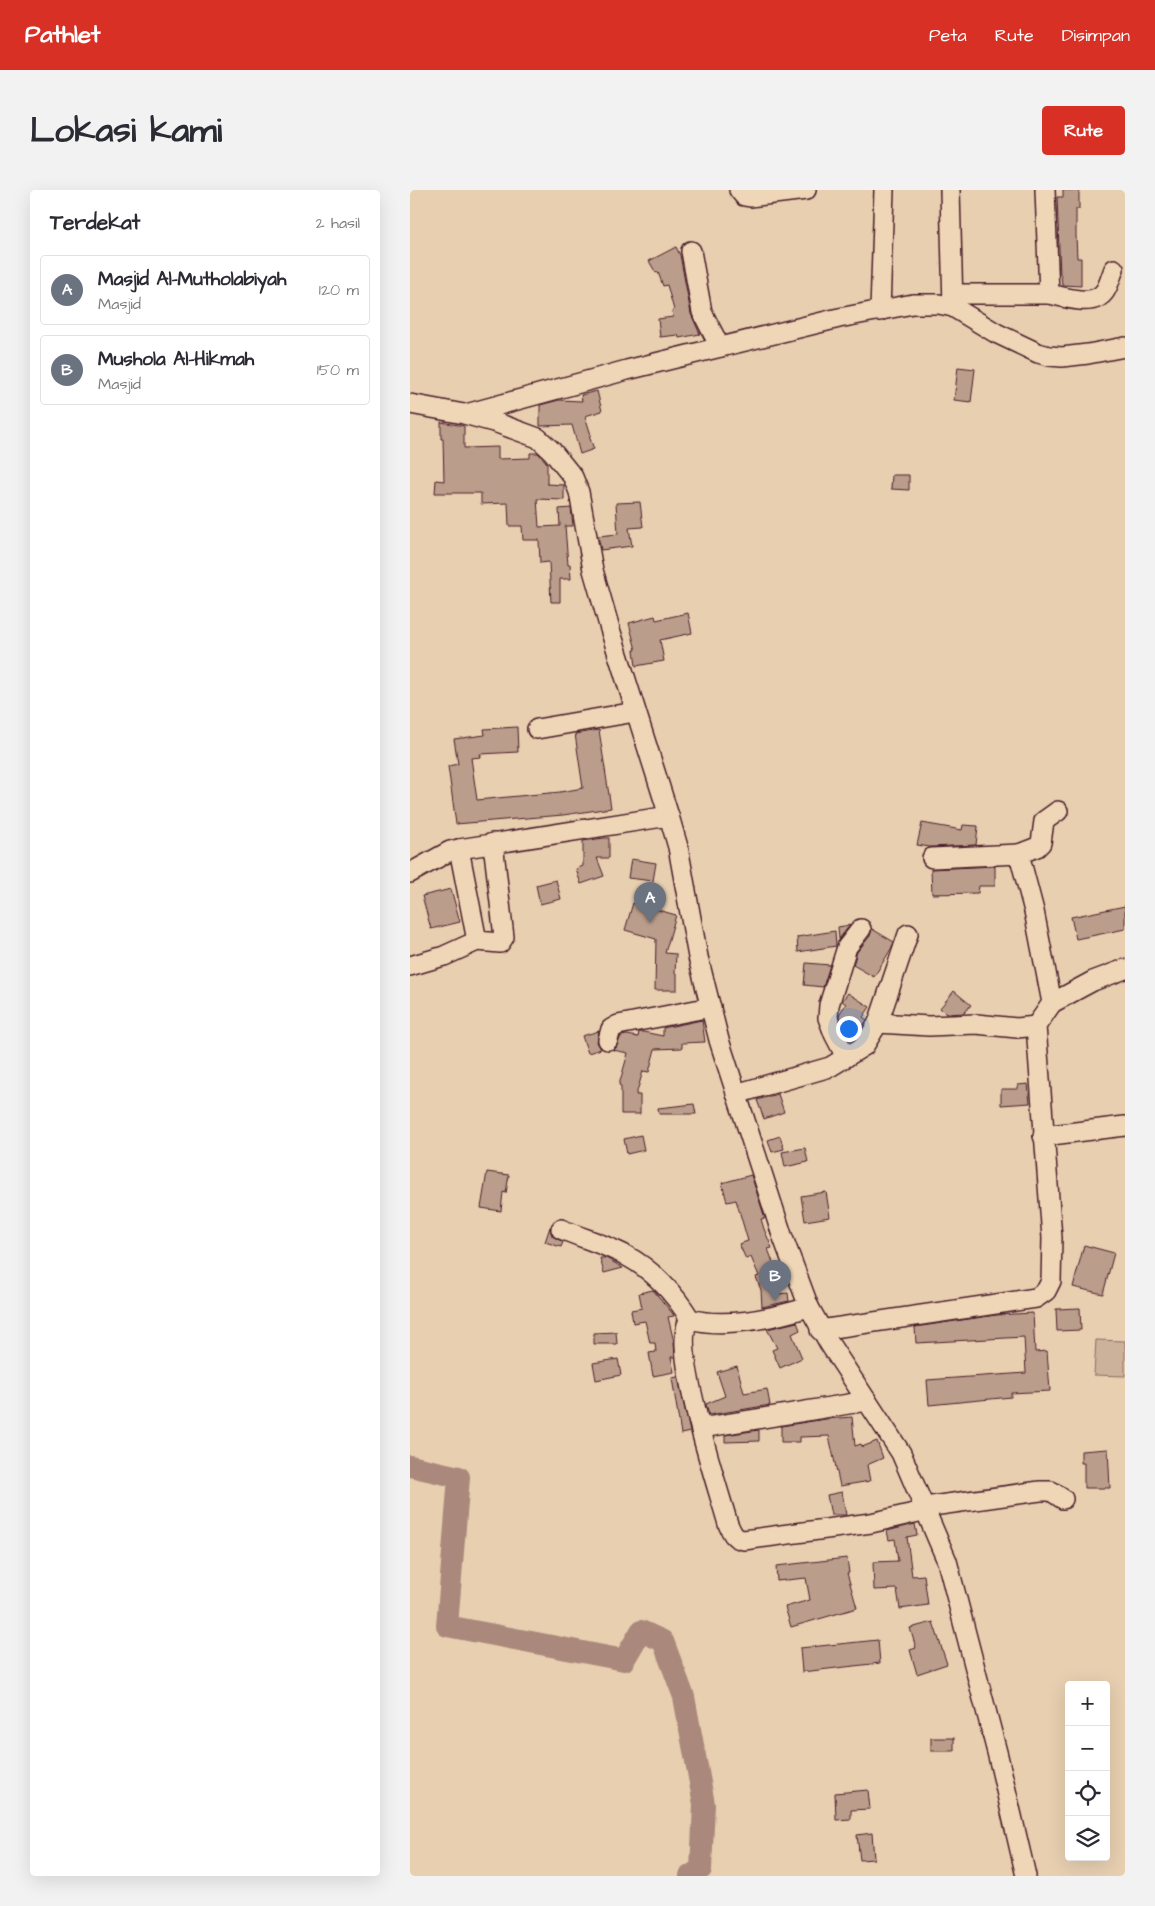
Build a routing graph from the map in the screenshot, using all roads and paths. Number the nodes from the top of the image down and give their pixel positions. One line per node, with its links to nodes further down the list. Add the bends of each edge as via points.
1 (739, 190): 2 (street, via 750,197)
2 (806, 190)
3 (884, 190): 10 (street)
4 (950, 190): 9 (street)
5 (1045, 190): 8 (street)
6 (691, 251): 11 (street, via 702,312)
7 (1114, 269): 8 (street, via 1099,297 1090,300)
8 (1049, 294): 9 (street)
9 (953, 301): 10 (street); 12 (street, via 1003,336 1049,356 1088,354)
10 (880, 311): 11 (street)
11 (720, 347): 14 (street)
12 (1125, 347)
13 (410, 404): 14 (street)
14 (464, 414): 15 (street, via 538,438 573,477 579,492 593,570)
15 (635, 712): 16 (street); 18 (street)
16 (537, 729)
17 (1058, 811): 21 (street, via 1044,821 1041,843)
18 (669, 816): 19 (street); 30 (street)
19 (493, 843): 20 (street); 26 (street, via 504,937 500,943)
20 (459, 849): 23 (street); 26 (street)
21 (1019, 854): 22 (street); 29 (street)
22 (932, 858)
23 (410, 873)
24 (861, 929): 34 (street, via 847,947 829,1005 828,1018)
25 (908, 934): 31 (street)
26 (476, 942): 27 (street)
27 (410, 966)
28 (1125, 969): 29 (street, via 1093,981)
29 (1052, 1003): 32 (street)
30 (711, 1007): 33 (street, via 618,1025 611,1029); 35 (street)
31 (878, 1023): 32 (street); 34 (street, via 864,1046)
32 (1036, 1026): 37 (street)
33 (608, 1040)
34 (846, 1057): 35 (street, via 830,1067)
35 (736, 1094): 39 (street)
36 (1125, 1126): 37 (street)
37 (1043, 1136): 41 (street, via 1052,1238 1051,1281 1046,1291 1036,1298)
38 (561, 1229): 40 (street, via 626,1255 662,1283)
39 (809, 1307): 40 (street, via 785,1315 731,1323 705,1323); 41 (street)
40 (690, 1319): 43 (street, via 684,1334 686,1365)
41 (820, 1330): 42 (street)
42 (867, 1400): 43 (street); 45 (street, via 901,1453)
43 (701, 1428): 45 (street, via 730,1529 738,1539 871,1523)
44 (1063, 1499): 45 (street, via 1051,1491 1040,1491)
45 (926, 1508): 46 (street, via 952,1574)
46 (1026, 1876)

